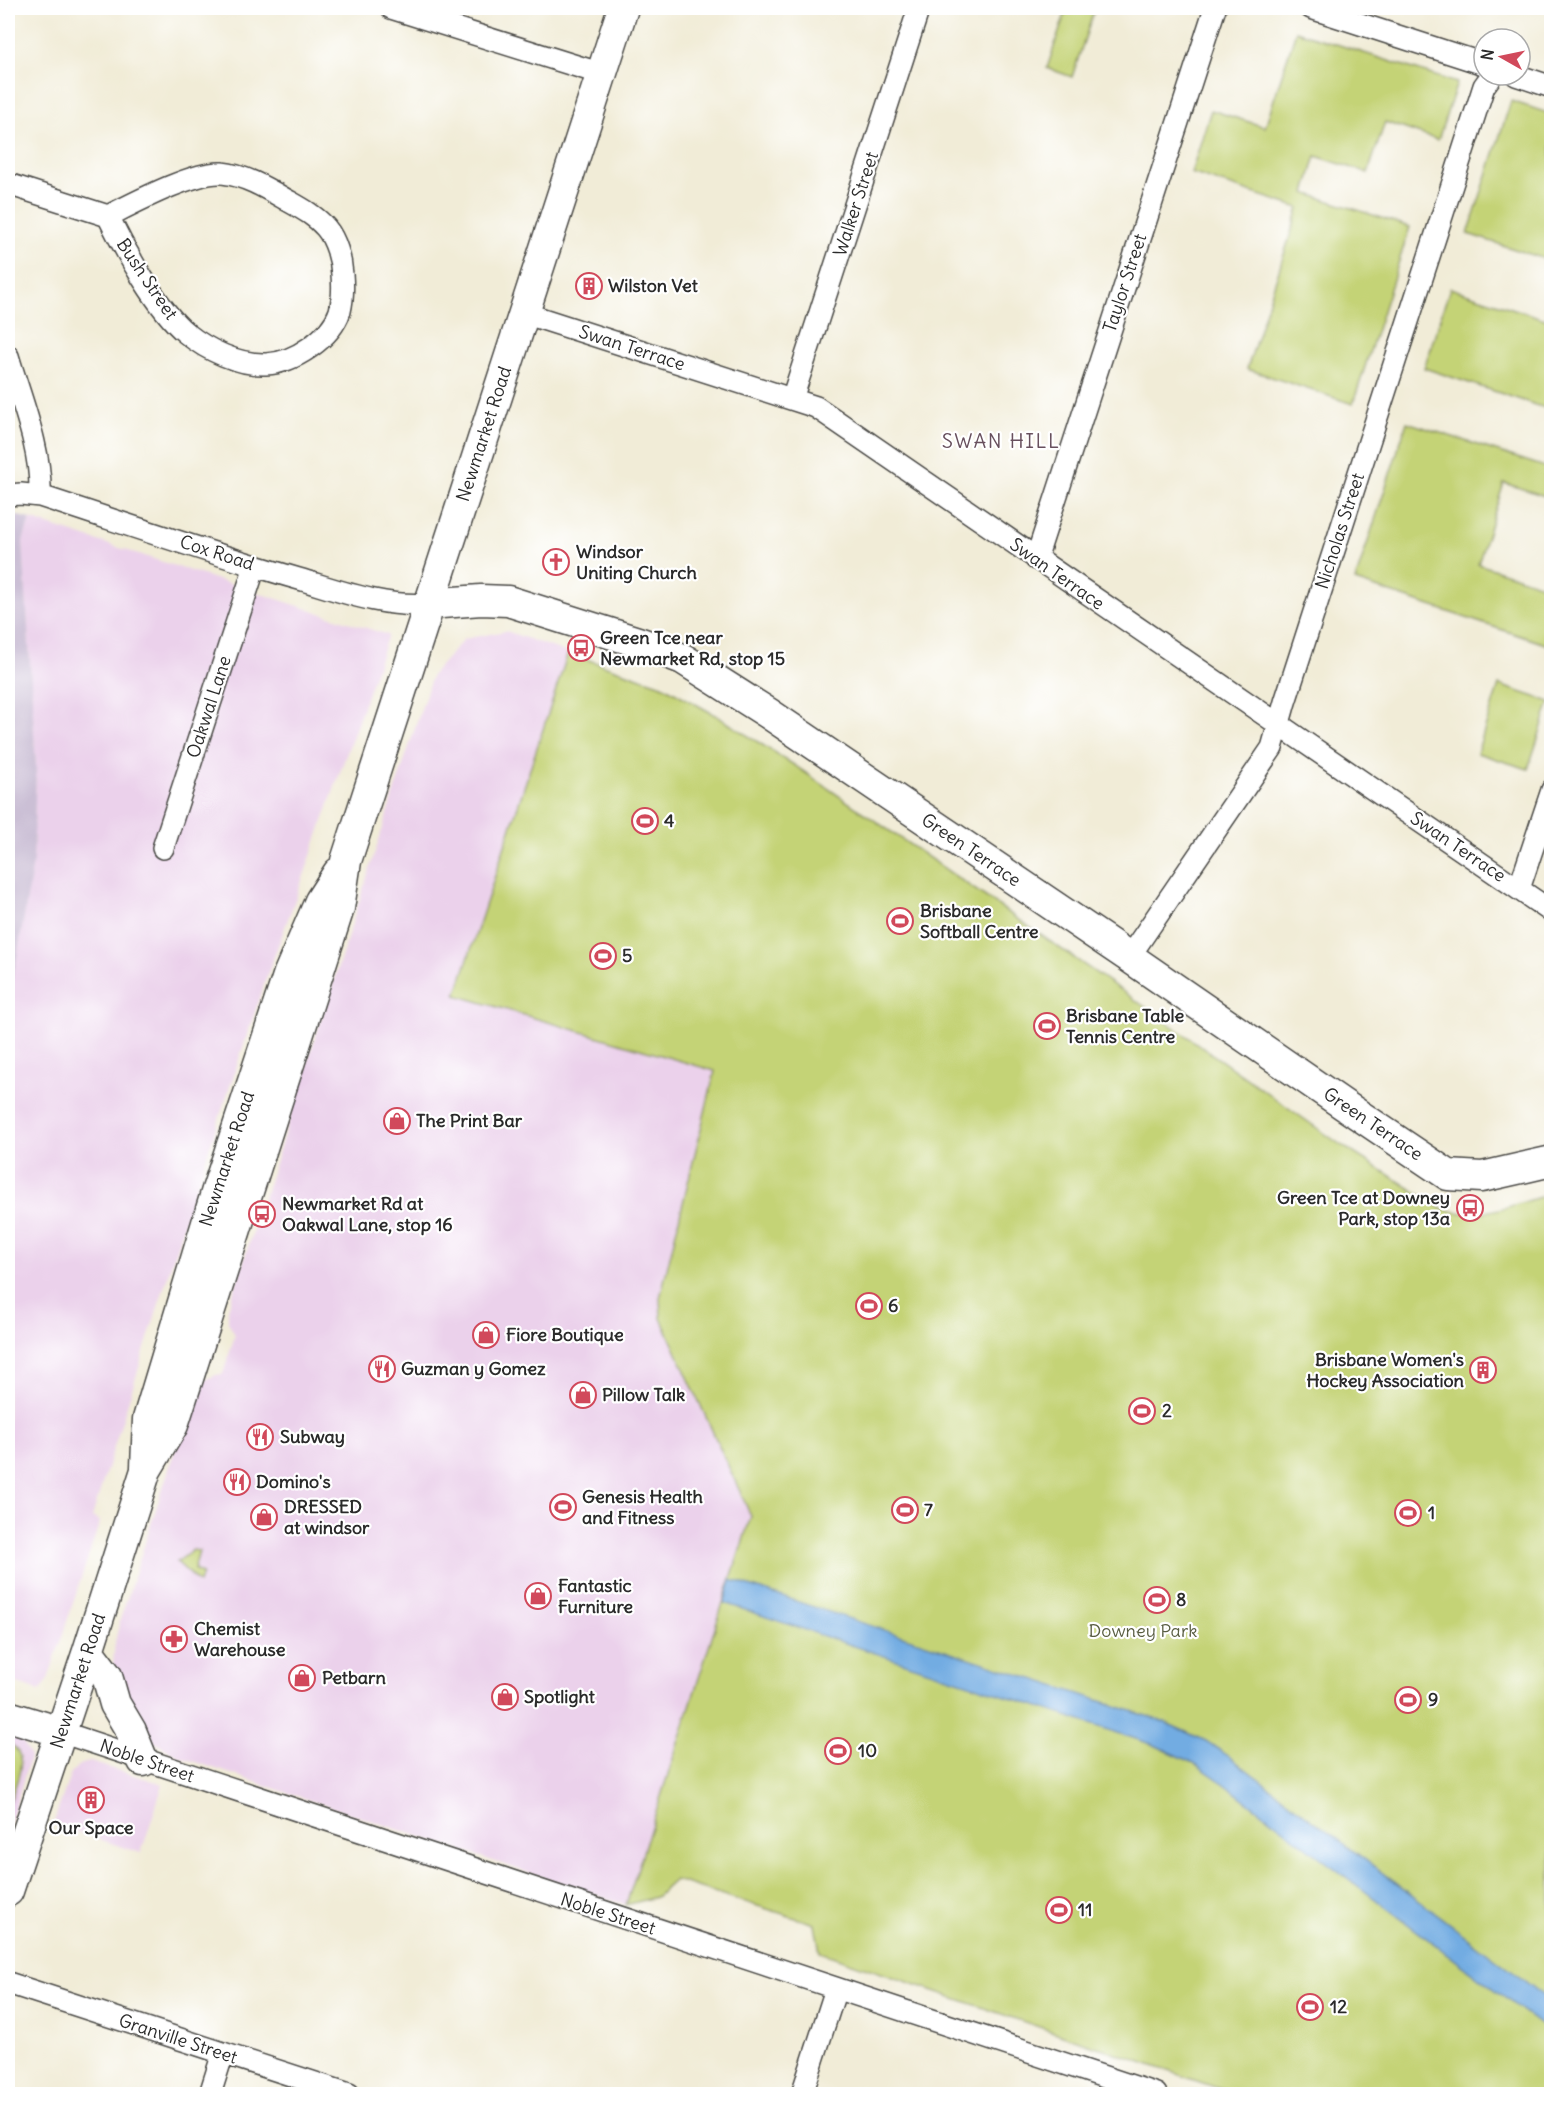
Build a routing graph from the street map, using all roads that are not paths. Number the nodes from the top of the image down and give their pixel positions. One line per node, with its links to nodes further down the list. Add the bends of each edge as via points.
1 (391, 8): 7 (street)
2 (623, 8): 7 (main road, Newmarket Road)
3 (919, 8): 15 (street, Walker Street)
4 (1215, 8): 18 (street, Taylor Street)
5 (1311, 8): 6 (street)
6 (1472, 60)
7 (602, 74): 13 (main road, Newmarket Road)
8 (1532, 80): 10 (street)
9 (1484, 87): 21 (street, Nicholas Street)
10 (1551, 87)
11 (8, 184): 12 (street)
12 (108, 216): 12 (street, Bush Street, via 200,176 223,173 246,179 304,210 327,229 341,263 339,312 319,339 285,360 267,364 228,357 186,333 171,318)
13 (524, 313): 15 (street, Swan Terrace); 20 (main road, Newmarket Road)
14 (8, 356): 17 (street, via 37,456)
15 (792, 399): 18 (street, Swan Terrace, via 816,407)
16 (8, 495): 17 (street, Cox Road)
17 (40, 496): 19 (street, Cox Road)
18 (1036, 559): 21 (street, Swan Terrace)
19 (255, 566): 20 (street, Cox Road, via 392,604); 23 (street, Oakwal Lane)
20 (428, 604): 26 (main road, Green Terrace, via 508,601 683,659); 28 (main road, Newmarket Road, via 346,861 339,908 177,1415 146,1470)
21 (1278, 726): 24 (street, Swan Terrace); 26 (street, Nicholas Street, via 1272,748)
22 (1551, 790): 24 (street)
23 (163, 848)
24 (1520, 889): 25 (street, Swan Terrace)
25 (1551, 912)
26 (1129, 957): 27 (main road, Green Terrace, via 1448,1175 1482,1177)
27 (1551, 1161)
28 (88, 1651): 30 (main road, Newmarket Road); 31 (main road, via 107,1676 115,1704)
29 (8, 1716): 30 (main road)
30 (61, 1732): 31 (street, Noble Street); 32 (main road, Newmarket Road)
31 (143, 1761): 34 (street, Noble Street)
32 (8, 1891)
33 (8, 1983): 35 (street, Granville Street)
34 (836, 1989): 38 (street); 39 (street, Noble Street)
35 (223, 2053): 36 (street); 37 (street, Granville Street)
36 (210, 2094)
37 (349, 2094)
38 (802, 2094)
39 (1156, 2094)

